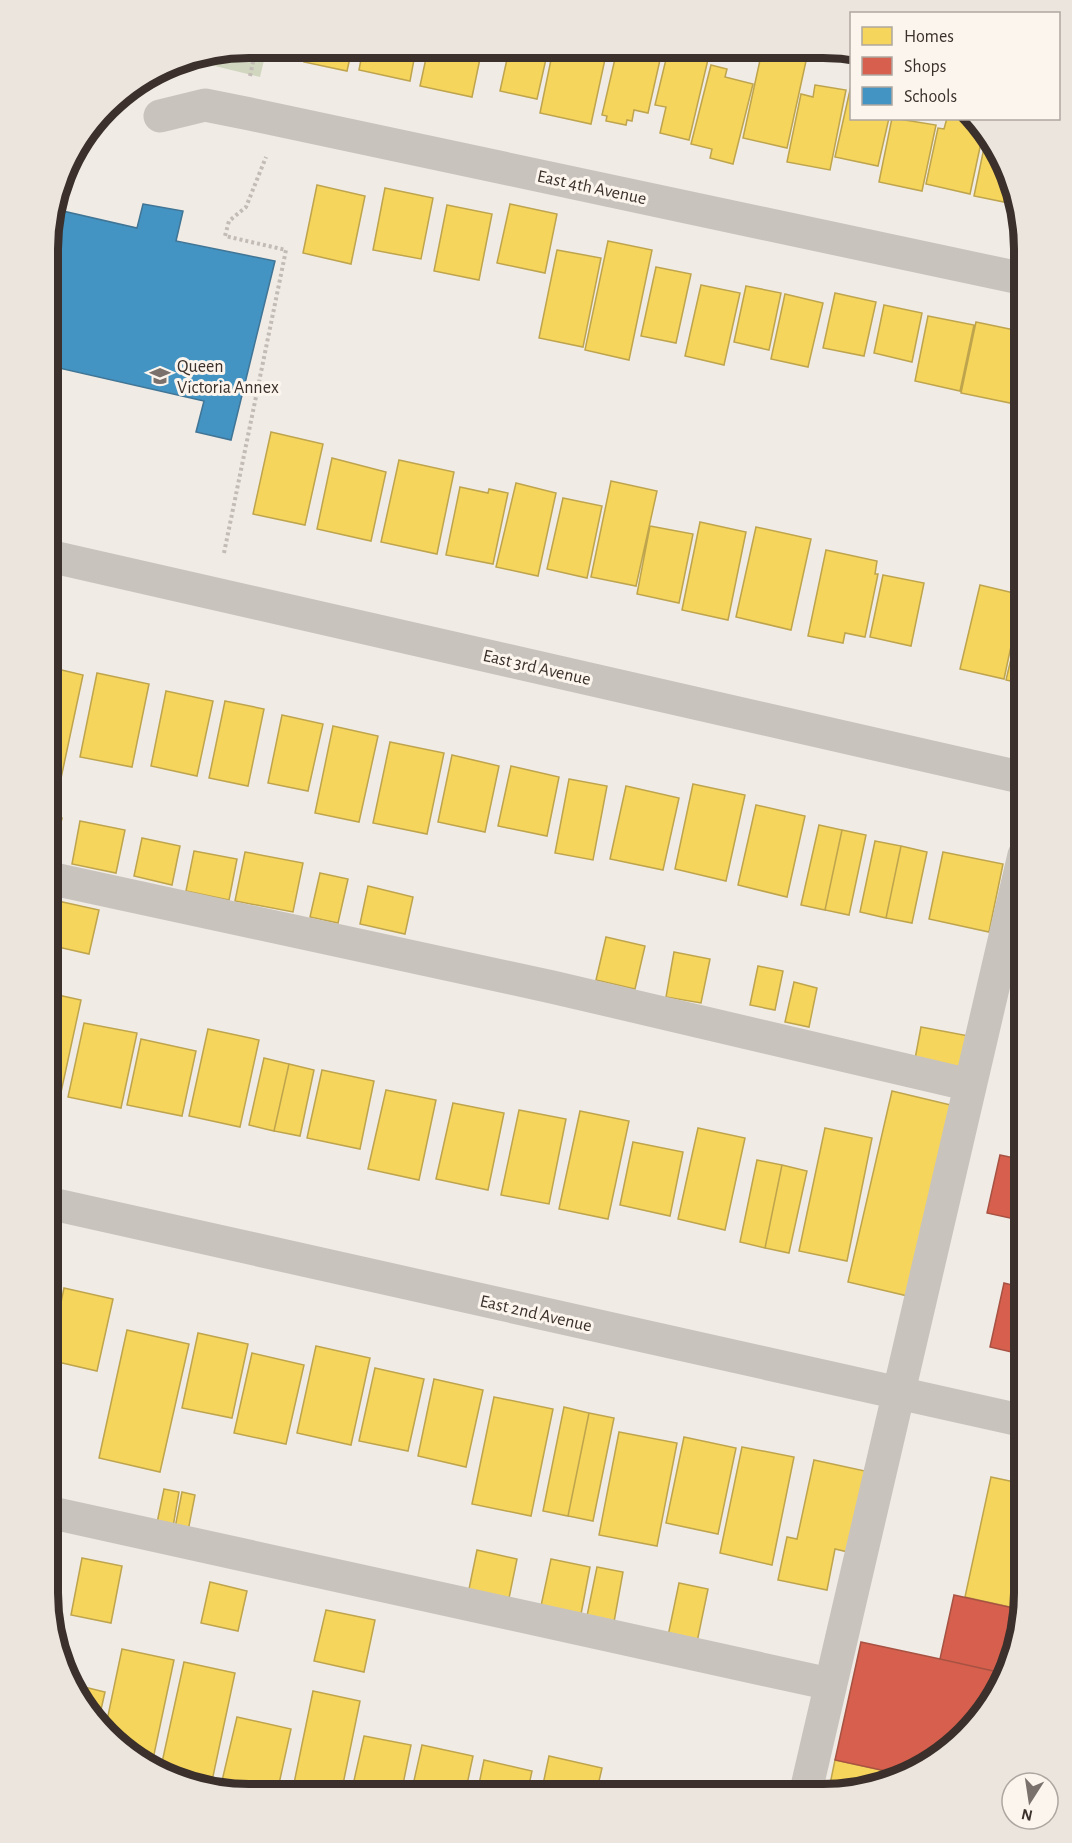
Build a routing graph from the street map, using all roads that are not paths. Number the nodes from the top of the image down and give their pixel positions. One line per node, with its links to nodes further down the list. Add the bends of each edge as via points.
1 (160, 116): 2 (street, East 4th Avenue, via 205,105)
2 (1014, 277)
3 (58, 558): 4 (street, East 3rd Avenue)
4 (1014, 776)
5 (58, 880): 7 (street, via 552,987)
6 (1014, 900): 7 (street)
7 (970, 1085): 9 (street)
8 (58, 1205): 9 (street, East 2nd Avenue)
9 (900, 1394): 10 (street, East 2nd Avenue); 12 (street)
10 (1013, 1419)
11 (58, 1514): 12 (street)
12 (830, 1684): 13 (street)
13 (807, 1784)

